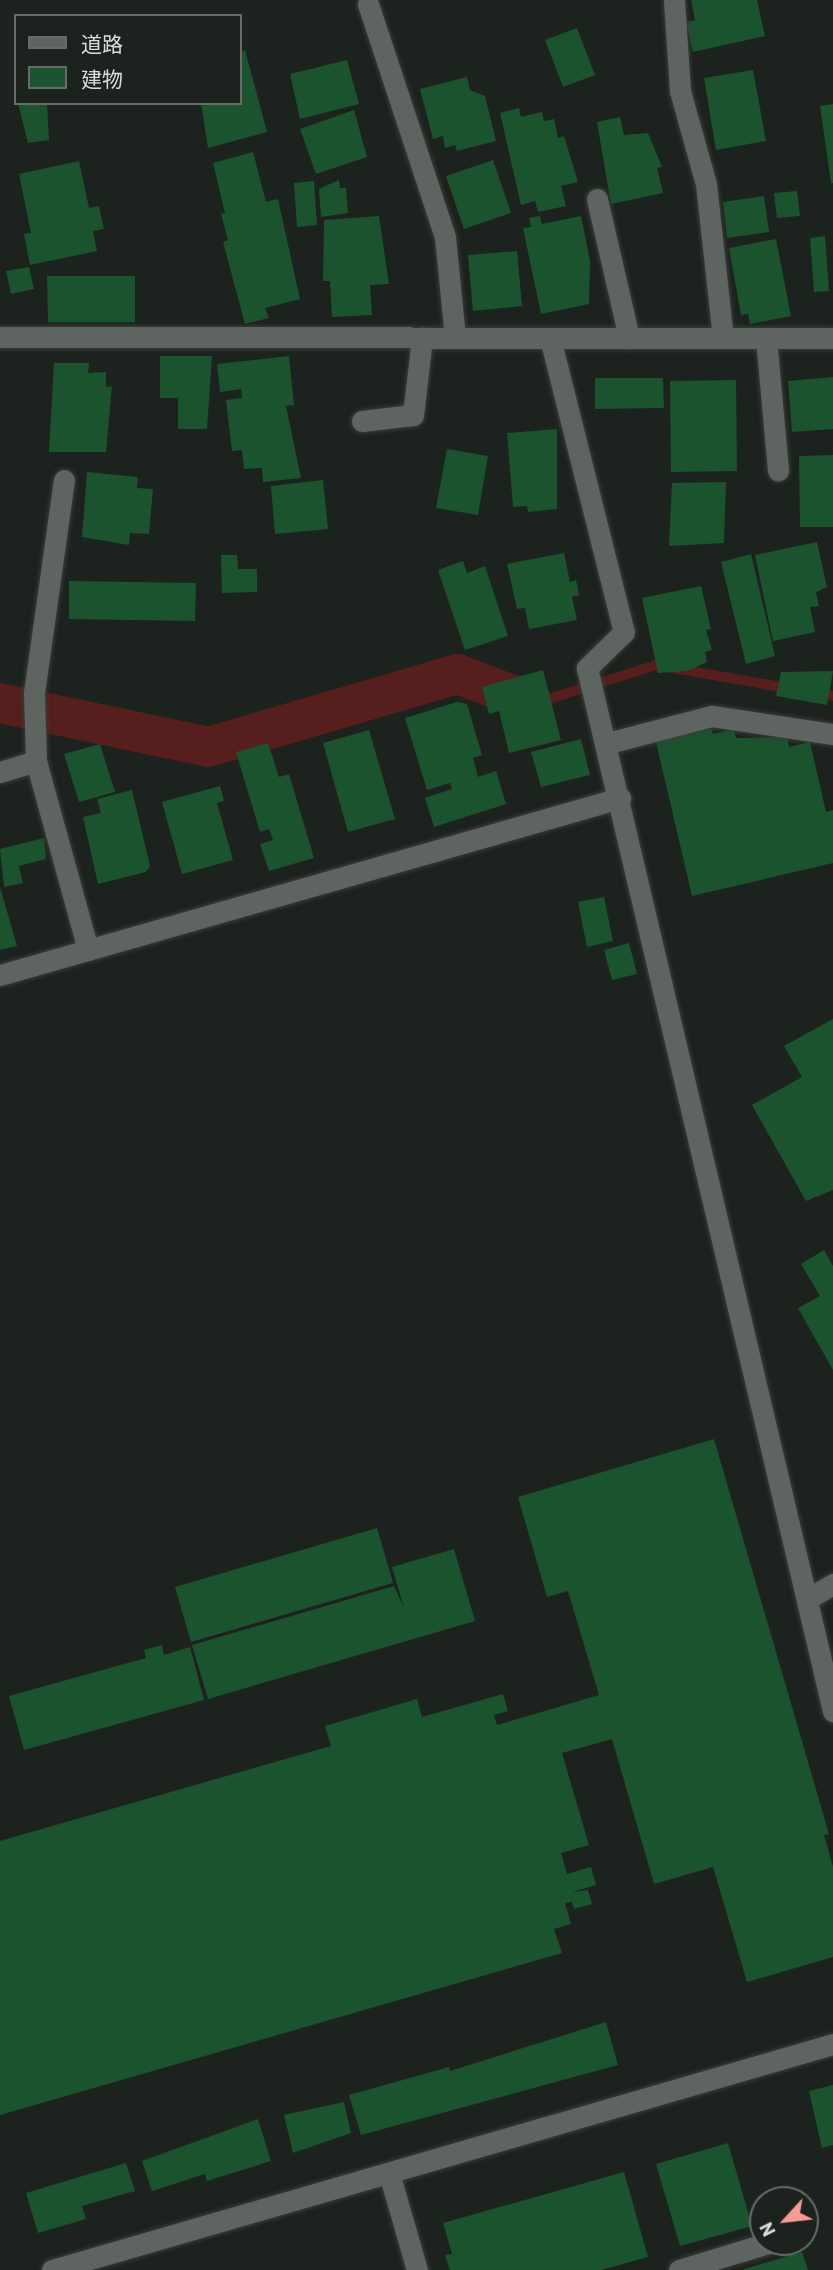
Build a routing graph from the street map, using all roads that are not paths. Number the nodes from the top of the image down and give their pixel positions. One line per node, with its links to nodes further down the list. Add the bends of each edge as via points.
1 (674, 0): 9 (street, via 680,91 706,184)
2 (368, 4): 6 (street, via 445,237)
3 (597, 199): 8 (street)
4 (0, 337): 5 (street)
5 (422, 338): 6 (street); 12 (street, via 413,415)
6 (455, 338): 7 (street)
7 (550, 338): 8 (street); 16 (street, via 624,632 587,668)
8 (629, 338): 9 (street)
9 (723, 338): 10 (street)
10 (766, 338): 11 (street); 13 (street)
11 (833, 338)
12 (362, 421)
13 (778, 470)
14 (64, 480): 17 (street, via 34,693)
15 (833, 734): 16 (street, via 712,716)
16 (608, 743): 19 (street)
17 (36, 761): 18 (street); 20 (street)
18 (0, 772)
19 (621, 798): 20 (street); 23 (street)
20 (88, 950): 21 (street)
21 (0, 975)
22 (833, 1584): 23 (street)
23 (807, 1599): 24 (street)
24 (833, 1711)
25 (833, 2044): 26 (street)
26 (389, 2173): 28 (street); 29 (street)
27 (749, 2249): 30 (street)
28 (52, 2270)
29 (417, 2270)
30 (679, 2270)

